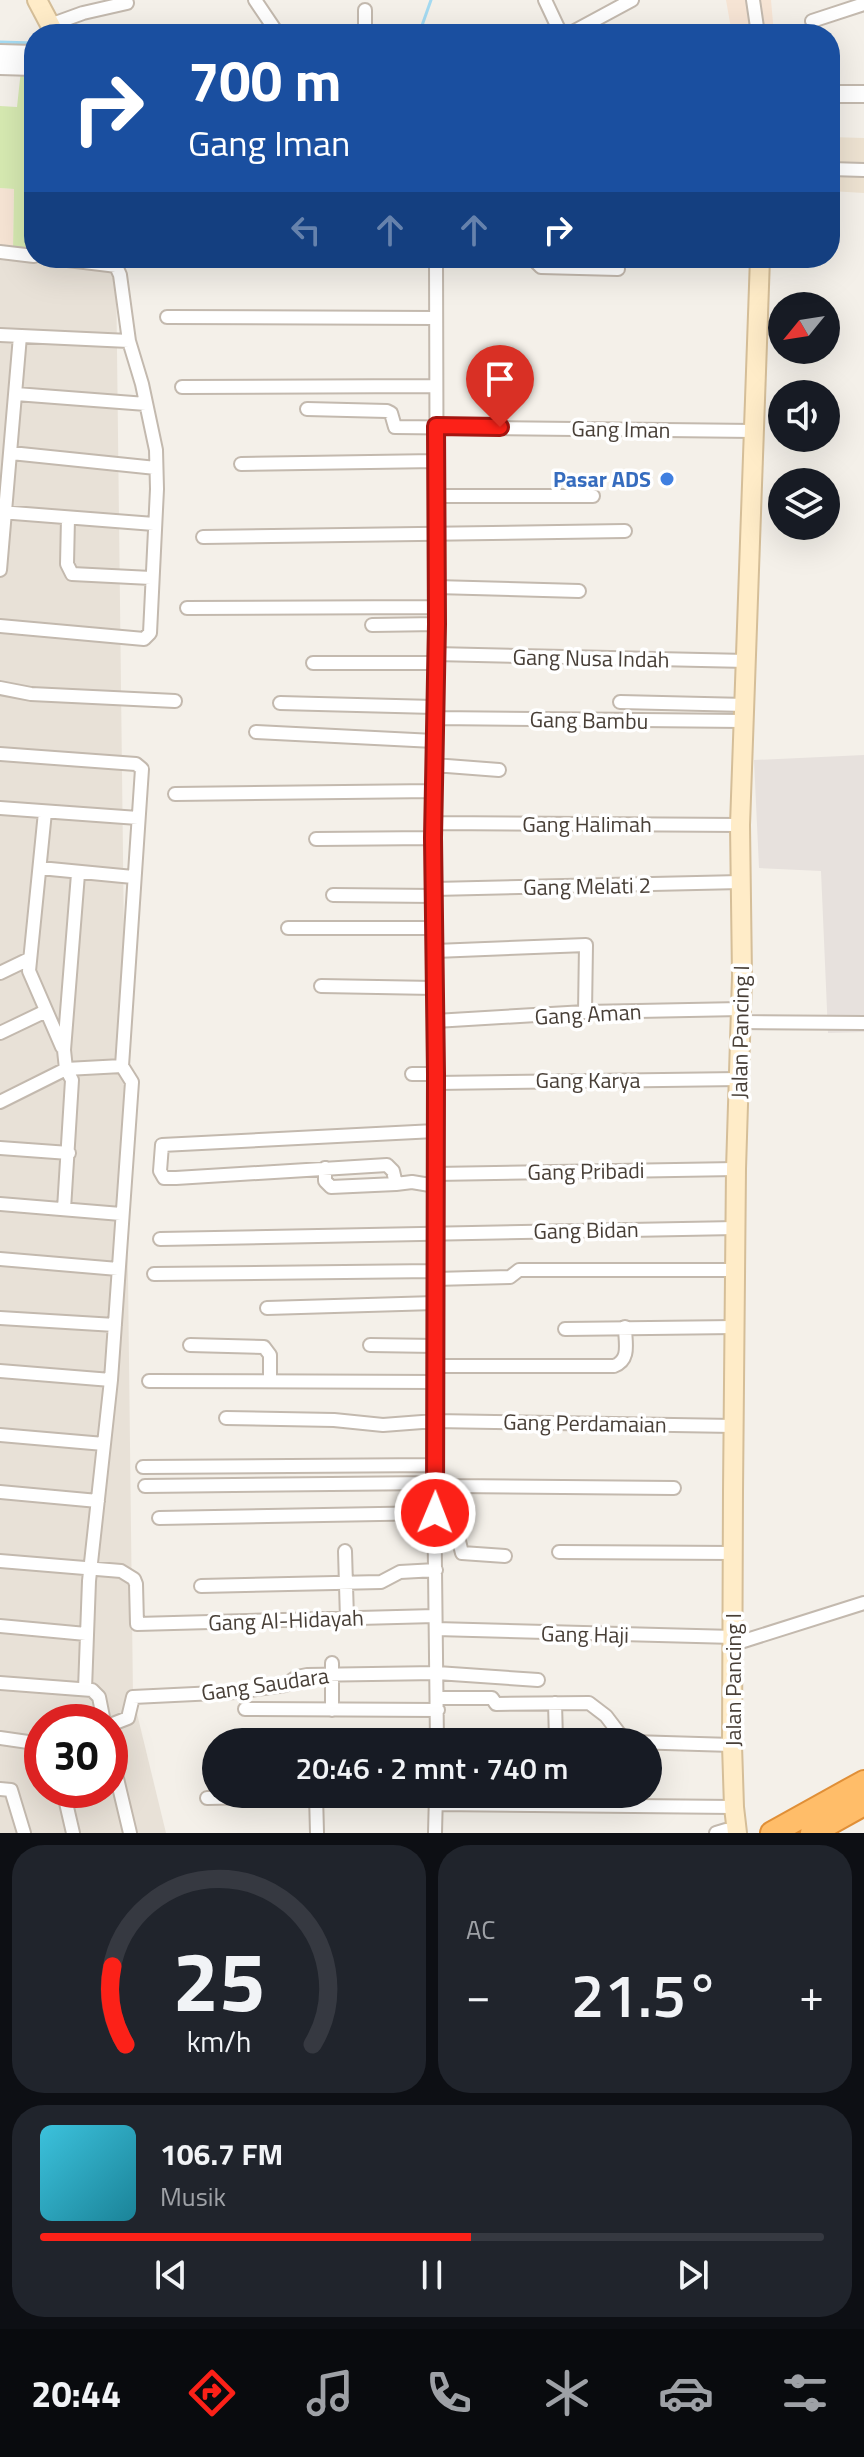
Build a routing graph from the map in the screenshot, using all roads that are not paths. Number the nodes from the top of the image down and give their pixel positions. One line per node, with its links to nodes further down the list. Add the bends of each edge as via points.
1 (37, 0): 10 (main road)
2 (255, 0): 12 (street)
3 (545, 0): 14 (street)
4 (632, 0): 15 (street)
5 (753, 0): 16 (street)
6 (127, 3): 11 (street, via 83,13)
7 (864, 4): 9 (street)
8 (365, 10): 13 (street)
9 (812, 21)
10 (50, 24)
11 (62, 24)
12 (271, 24)
13 (365, 24)
14 (556, 24)
15 (588, 24)
16 (757, 24)
17 (0, 53): 18 (street)
18 (24, 54)
19 (0, 66): 20 (street)
20 (24, 67)
21 (840, 94): 22 (street)
22 (864, 94)
23 (840, 169): 24 (street)
24 (864, 170)
25 (0, 252): 26 (street)
26 (24, 255)
27 (117, 268): 36 (street)
28 (436, 268): 33 (street)
29 (580, 268): 31 (street)
30 (760, 268): 43 (main road, Jalan Pancing I)
31 (618, 269)
32 (167, 317): 33 (street)
33 (436, 318): 37 (street)
34 (0, 335): 35 (street)
35 (20, 336): 36 (street); 39 (street)
36 (129, 341): 40 (street)
37 (436, 386): 38 (street); 42 (street)
38 (182, 387)
39 (16, 394): 40 (street); 44 (street)
40 (146, 404): 47 (street)
41 (307, 409): 42 (street, Gang Iman, via 387,411 395,427)
42 (436, 426): 43 (street, Gang Iman); 45 (street)
43 (754, 431): 66 (main road, Jalan Pancing I)
44 (11, 453): 47 (street); 50 (street)
45 (436, 461): 46 (street); 48 (street)
46 (241, 464)
47 (156, 468): 52 (street)
48 (436, 496): 49 (street); 54 (street)
49 (593, 496)
50 (2, 512): 51 (street); 56 (street)
51 (68, 518): 52 (street); 57 (street, via 67,564 72,574)
52 (154, 524): 57 (street)
53 (625, 531): 54 (street)
54 (436, 534): 55 (street); 58 (street)
55 (203, 537)
56 (0, 570)
57 (151, 578): 64 (street, via 150,633 144,639)
58 (436, 587): 59 (street); 60 (street)
59 (579, 591)
60 (436, 607): 61 (street); 62 (street)
61 (187, 608)
62 (437, 624): 63 (street); 65 (street)
63 (372, 625)
64 (0, 626)
65 (436, 659): 66 (street, Gang Nusa Indah); 67 (street, Gang Nusa Indah); 72 (street)
66 (747, 661): 73 (main road, Jalan Pancing I)
67 (313, 663)
68 (0, 688): 69 (street)
69 (175, 701)
70 (620, 702): 73 (street)
71 (280, 703): 72 (street, Gang Bambu)
72 (434, 712): 73 (street, Gang Bambu); 75 (street)
73 (745, 713): 85 (main road, Jalan Pancing I)
74 (256, 732): 75 (street)
75 (434, 741): 77 (street)
76 (0, 754): 83 (street, via 136,764 142,769)
77 (434, 765): 78 (street); 79 (street)
78 (499, 770)
79 (434, 791): 80 (street); 84 (street)
80 (175, 794)
81 (0, 808): 82 (street)
82 (45, 812): 83 (street); 88 (street)
83 (138, 818): 90 (street)
84 (433, 823): 85 (street, Gang Halimah); 86 (street)
85 (740, 825): 91 (main road, Jalan Pancing I)
86 (433, 838): 87 (street); 92 (street)
87 (316, 839)
88 (40, 868): 89 (street); 97 (street)
89 (78, 874): 90 (street); 107 (street)
90 (133, 877): 108 (street)
91 (741, 882): 92 (street, Gang Melati 2); 103 (main road, Jalan Pancing I)
92 (434, 892): 93 (street, Gang Melati 2); 95 (street)
93 (333, 895)
94 (288, 928): 95 (street)
95 (435, 928): 96 (street)
96 (435, 951): 100 (street); 102 (street, via 586,945)
97 (29, 959): 98 (street); 101 (street, via 29,976)
98 (0, 973)
99 (321, 986): 100 (street)
100 (434, 988): 104 (street)
101 (46, 1011): 106 (street); 107 (street)
102 (585, 1012): 103 (street, Gang Aman); 104 (street, Gang Aman)
103 (740, 1016): 105 (street, Gang Aman); 112 (main road, Jalan Pancing I)
104 (435, 1021): 111 (street)
105 (864, 1023)
106 (0, 1033)
107 (64, 1050): 109 (street)
108 (122, 1066): 109 (street); 123 (street, via 132,1082)
109 (66, 1069): 113 (street); 116 (street, via 72,1080)
110 (412, 1074): 111 (street, Gang Karya)
111 (436, 1079): 112 (street, Gang Karya); 114 (street)
112 (740, 1079): 118 (main road, Jalan Pancing I)
113 (0, 1102)
114 (435, 1131): 117 (street, via 162,1145 160,1171 164,1178); 119 (street)
115 (0, 1148): 116 (street)
116 (69, 1153): 122 (street)
117 (325, 1168): 120 (street, via 387,1165); 120 (street, Gang Pribadi, via 331,1187)
118 (736, 1169): 119 (street, Gang Pribadi); 124 (main road, Jalan Pancing I)
119 (436, 1180): 120 (street, Gang Pribadi); 125 (street)
120 (396, 1184)
121 (0, 1204): 122 (street)
122 (64, 1209): 123 (street)
123 (121, 1214): 128 (street)
124 (736, 1228): 125 (street, Gang Bidan); 129 (main road, Jalan Pancing I)
125 (435, 1233): 126 (street, Gang Bidan); 131 (street)
126 (160, 1239)
127 (0, 1259): 128 (street)
128 (118, 1269): 135 (street)
129 (736, 1270): 131 (street); 137 (main road, Jalan Pancing I)
130 (154, 1274): 131 (street)
131 (435, 1275): 132 (street)
132 (435, 1303): 133 (street); 141 (street)
133 (267, 1308)
134 (0, 1318): 135 (street)
135 (115, 1325): 144 (street)
136 (625, 1327): 137 (street); 138 (street); 142 (street, via 624,1360 614,1366)
137 (735, 1327): 150 (main road, Jalan Pancing I)
138 (565, 1329)
139 (190, 1345): 145 (street, via 262,1346 270,1355)
140 (370, 1345): 141 (street)
141 (435, 1346): 142 (street)
142 (435, 1366): 147 (street)
143 (0, 1371): 144 (street)
144 (111, 1380): 152 (street)
145 (270, 1380): 146 (street); 147 (street)
146 (149, 1381)
147 (436, 1382): 149 (street)
148 (226, 1418): 149 (street, Gang Perdamaian, via 383,1425)
149 (435, 1421): 150 (street, Gang Perdamaian); 153 (street)
150 (734, 1426): 165 (main road, Jalan Pancing I)
151 (0, 1435): 152 (street)
152 (104, 1444): 159 (street)
153 (436, 1465): 154 (street); 155 (street)
154 (143, 1467)
155 (434, 1483): 156 (street); 157 (street); 160 (street)
156 (145, 1486)
157 (674, 1488)
158 (0, 1492): 159 (street)
159 (98, 1501): 168 (street)
160 (435, 1513): 161 (street); 162 (street)
161 (159, 1518)
162 (435, 1541): 166 (street, via 459,1541 462,1553); 169 (street)
163 (345, 1551): 170 (street)
164 (559, 1552): 165 (street)
165 (733, 1553): 177 (main road, Jalan Pancing I)
166 (505, 1556)
167 (0, 1561): 168 (street)
168 (92, 1569): 173 (street, Gang Al-Hidayah, via 121,1571 134,1579 137,1624); 176 (street)
169 (436, 1570): 170 (street, via 400,1572 381,1582); 174 (street)
170 (346, 1583): 171 (street); 173 (street)
171 (201, 1586)
172 (864, 1603): 177 (street, Gang Haji)
173 (347, 1619): 174 (street, Gang Al-Hidayah)
174 (436, 1623): 177 (street, Gang Haji); 179 (street)
175 (0, 1626): 176 (street)
176 (86, 1634): 182 (street)
177 (734, 1640): 195 (main road, Jalan Pancing I)
178 (332, 1668): 179 (street, Gang Saudara); 187 (street); 188 (street, Gang Saudara, via 285,1685 133,1697)
179 (437, 1673): 180 (street, Gang Saudara); 185 (street)
180 (538, 1680)
181 (0, 1683): 182 (street)
182 (85, 1689): 184 (street, via 98,1696)
183 (555, 1703): 185 (street, via 496,1704 492,1698); 190 (street); 191 (street, via 597,1706)
184 (100, 1704)
185 (438, 1704): 187 (street); 189 (street)
186 (245, 1709): 187 (street)
187 (332, 1710)
188 (128, 1718)
189 (437, 1728)
190 (556, 1728)
191 (615, 1728)
192 (0, 1738): 193 (street)
193 (24, 1741)
194 (662, 1742): 195 (street)
195 (732, 1745): 200 (main road, Jalan Pancing I)
196 (864, 1782): 211 (highway)
197 (0, 1789): 206 (street, via 11,1790)
198 (864, 1804): 212 (highway)
199 (662, 1805): 200 (street)
200 (734, 1807): 205 (main road, Jalan Pancing I)
201 (67, 1808): 207 (street)
202 (124, 1808): 208 (street)
203 (316, 1808): 209 (street)
204 (436, 1808): 210 (street)
205 (726, 1832)
206 (24, 1833)
207 (73, 1833)
208 (130, 1833)
209 (317, 1833)
210 (435, 1833)
211 (772, 1833)
212 (812, 1833)

